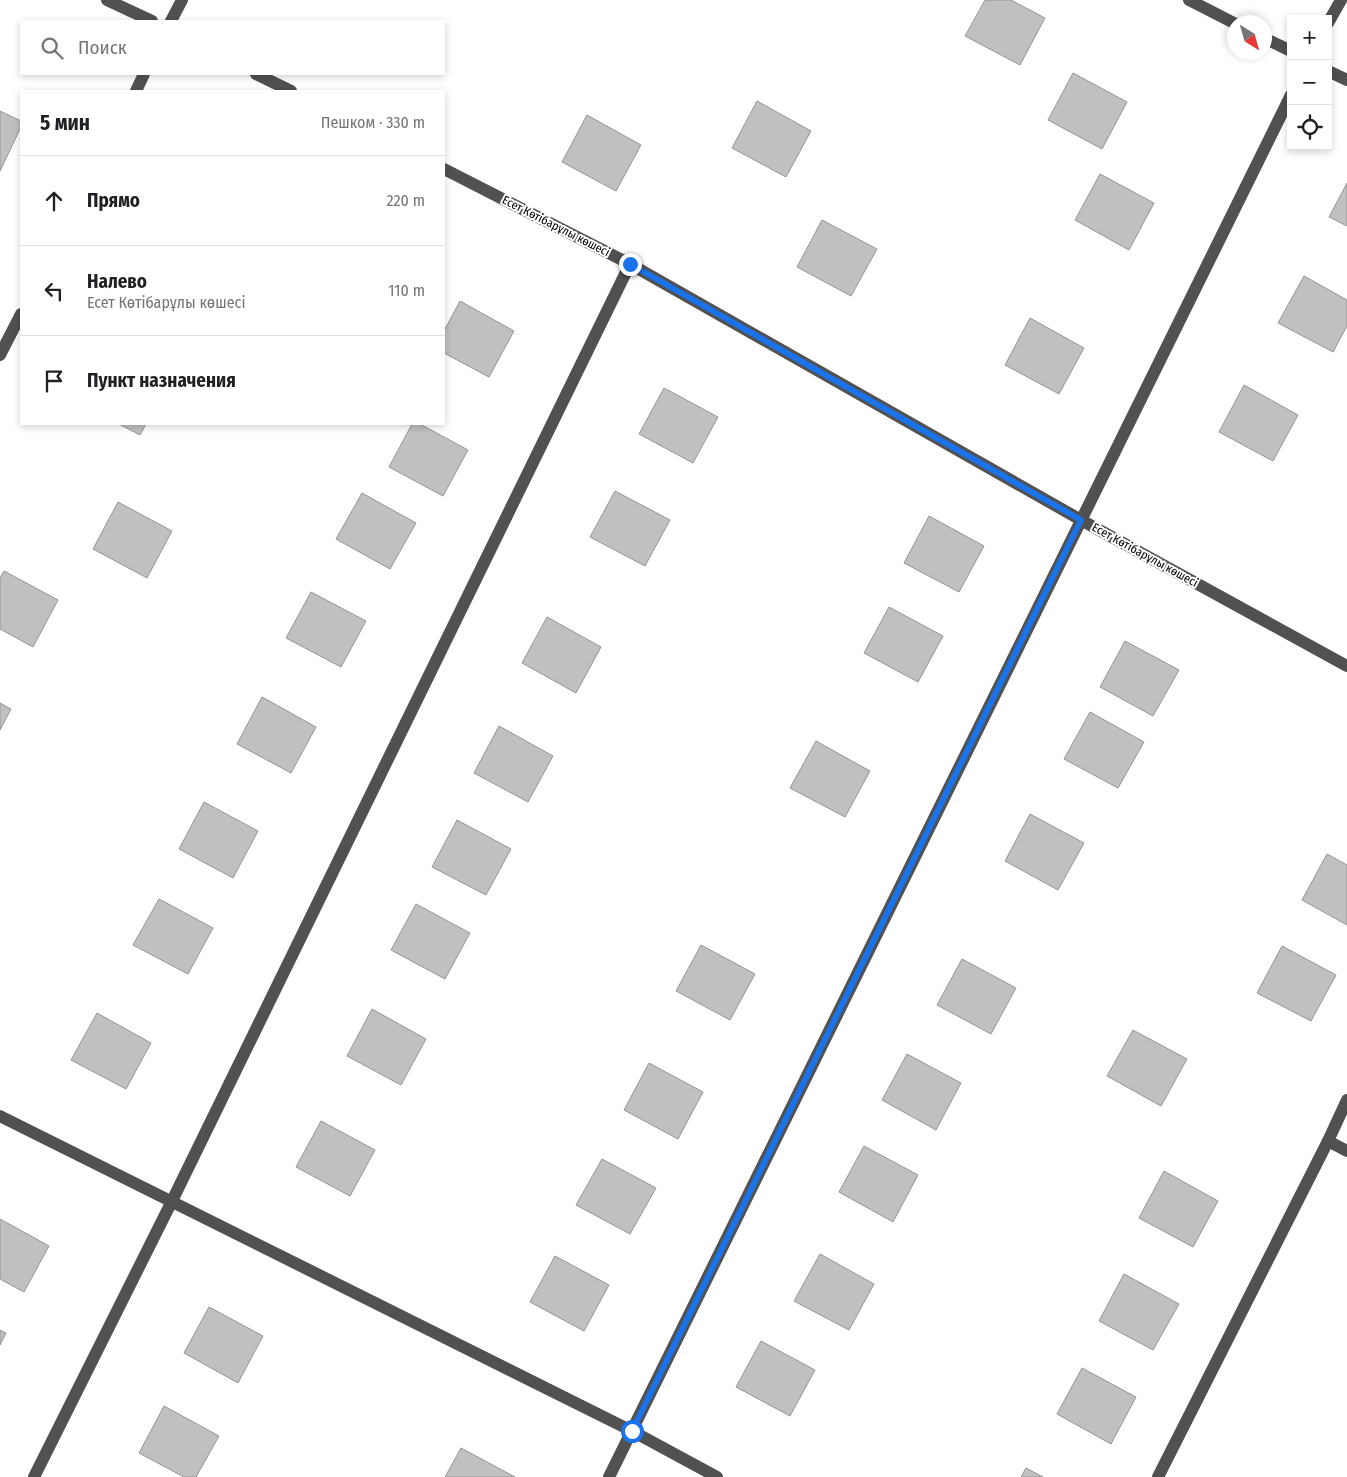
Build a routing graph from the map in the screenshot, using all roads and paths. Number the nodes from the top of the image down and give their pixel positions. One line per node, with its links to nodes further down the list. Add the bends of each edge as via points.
1 (107, 0): 7 (street)
2 (182, 0): 8 (street)
3 (1189, 0): 6 (street)
4 (1341, 0): 5 (street)
5 (1332, 16)
6 (1227, 19)
7 (150, 20)
8 (172, 20)
9 (1272, 42): 10 (street)
10 (1287, 49)
11 (1332, 73): 14 (street)
12 (144, 75): 15 (street)
13 (258, 75): 16 (street)
14 (1347, 80)
15 (136, 90)
16 (289, 90)
17 (1287, 103): 22 (street)
18 (445, 170): 19 (street, Есет Көтібарұлы көшесі)
19 (630, 264): 22 (street, Есет Көтібарұлы көшесі); 28 (street)
20 (20, 316): 21 (street)
21 (0, 355)
22 (1081, 520): 23 (street, Есет Көтібарұлы көшесі); 29 (street)
23 (1347, 666)
24 (1347, 1100): 26 (street)
25 (0, 1116): 28 (street)
26 (1328, 1141): 27 (street); 33 (street)
27 (1347, 1151)
28 (172, 1201): 29 (street); 30 (street)
29 (632, 1431): 31 (street); 32 (street)
30 (34, 1477)
31 (609, 1477)
32 (717, 1477)
33 (1158, 1477)

